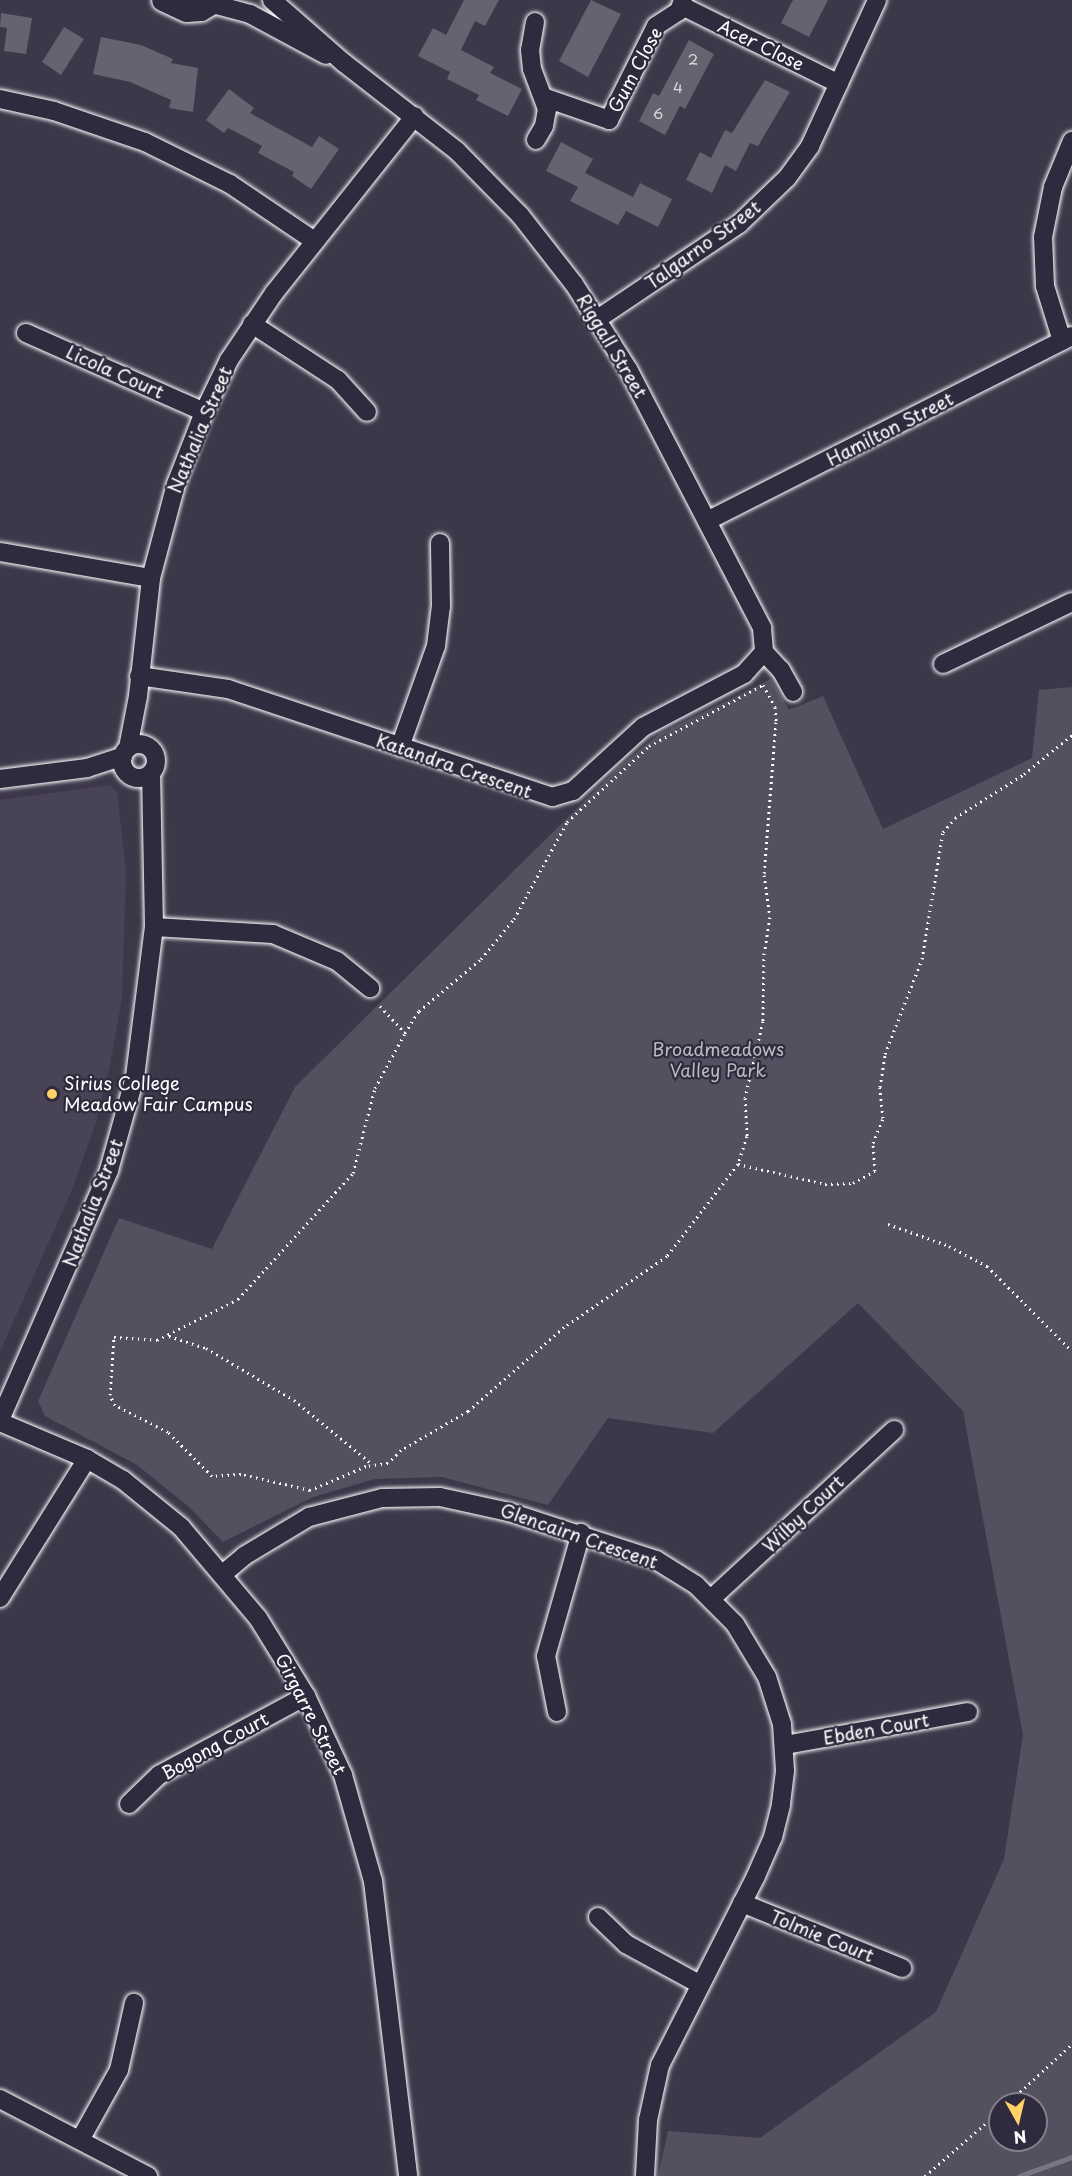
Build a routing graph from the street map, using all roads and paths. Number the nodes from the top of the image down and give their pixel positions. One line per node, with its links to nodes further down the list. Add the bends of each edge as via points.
1 (163, 0): 4 (street, via 187,11)
2 (272, 0): 7 (street, Riggall Street)
3 (877, 0): 8 (street, Talgarno Street)
4 (216, 2): 7 (street, Riggall Street, via 250,14 301,44)
5 (683, 3): 8 (street, Acer Close); 9 (street, Gum Close, via 656,26 609,120)
6 (535, 22): 9 (street, via 530,50 532,69)
7 (344, 63): 11 (street, Riggall Street)
8 (839, 84): 15 (street, Talgarno Street, via 805,154 760,207)
9 (546, 98): 12 (street, via 544,126)
10 (0, 99): 14 (street, via 54,111 145,141 230,184)
11 (415, 116): 14 (street, Nathalia Street); 15 (street, Riggall Street, via 457,151 520,216)
12 (536, 140)
13 (1072, 141): 18 (street, via 1053,187 1042,237 1045,286)
14 (313, 240): 16 (street, Nathalia Street)
15 (598, 318): 21 (street, Riggall Street)
16 (252, 324): 19 (street, Nathalia Street); 20 (street, via 338,380)
17 (26, 333): 19 (street, Licola Court)
18 (1067, 338): 21 (street, Hamilton Street)
19 (204, 412): 24 (street, Nathalia Street, via 176,483)
20 (367, 412)
21 (707, 521): 26 (street, Riggall Street, via 762,628)
22 (440, 543): 32 (street, via 441,607 436,646)
23 (0, 552): 24 (street)
24 (151, 578): 28 (street, Nathalia Street)
25 (1072, 602): 27 (street)
26 (764, 652): 29 (street, via 781,670); 32 (street, Katandra Crescent, via 744,674 643,727 565,795 535,794)
27 (943, 664)
28 (139, 676): 30 (street, Nathalia Street); 32 (street, Katandra Crescent, via 228,689)
29 (793, 692)
30 (138, 696): 33 (street, Nathalia Street); 34 (street, Nathalia Street)
31 (1072, 735): 42 (path, via 1023,774 955,818 943,832 922,958 885,1054 880,1087 883,1118 873,1143 875,1171 853,1183 825,1184)
32 (400, 747)
33 (149, 748): 34 (street, via 138,744); 35 (street, via 155,757)
34 (127, 763): 35 (street, via 141,778); 36 (street); 37 (street, Nathalia Street)
35 (151, 773): 37 (street, Nathalia Street)
36 (0, 779)
37 (150, 830): 38 (street, Nathalia Street)
38 (154, 927): 39 (street, via 273,934 337,961); 46 (street, Nathalia Street, via 145,1024 123,1128 89,1220)
39 (370, 988)
40 (380, 1006): 41 (path)
41 (405, 1033): 42 (path, via 419,1011 481,959 514,919 567,822 650,746 763,685 775,707 776,722 764,875 770,916 764,953 765,1005 747,1082 747,1136); 44 (path, via 375,1088 353,1173 249,1292)
42 (738, 1164): 49 (path, via 667,1256 564,1327 468,1412 401,1450 388,1463)
43 (888, 1224): 45 (path, via 949,1246 987,1266)
44 (168, 1336): 49 (path, via 206,1348 294,1400); 49 (path, via 157,1340 114,1337 110,1395 120,1408 184,1444 208,1474 240,1474 310,1490)
45 (1072, 1351)
46 (0, 1421): 48 (street, Girgarre Street)
47 (894, 1430): 53 (street, Wilby Court)
48 (87, 1459): 51 (street, Girgarre Street, via 156,1505); 52 (street)
49 (373, 1465)
50 (581, 1533): 51 (street, Glencairn Crescent, via 469,1501 382,1498 309,1517 243,1556); 53 (street, Glencairn Crescent, via 657,1560); 55 (street, via 546,1656)
51 (224, 1573): 54 (street, Girgarre Street, via 258,1618)
52 (0, 1598)
53 (712, 1598): 57 (street, Glencairn Crescent, via 746,1640 766,1677)
54 (306, 1696): 58 (street, Bogong Court, via 159,1775); 70 (street, Girgarre Street, via 343,1775 373,1881)
55 (557, 1712)
56 (968, 1712): 57 (street, Ebden Court)
57 (784, 1745): 59 (street, Glencairn Crescent, via 781,1805 773,1838)
58 (129, 1804)
59 (742, 1904): 61 (street, Tolmie Court); 62 (street, Glencairn Crescent)
60 (598, 1917): 62 (street, via 626,1944)
61 (902, 1968)
62 (699, 1984): 71 (street, Glencairn Crescent, via 670,2040 655,2084 648,2120)
63 (134, 2003): 68 (street, via 119,2070)
64 (1072, 2044): 65 (path)
65 (1020, 2092)
66 (0, 2099): 68 (street)
67 (988, 2121): 72 (path)
68 (80, 2140): 69 (street)
69 (148, 2176)
70 (408, 2176)
71 (645, 2176)
72 (925, 2176)

